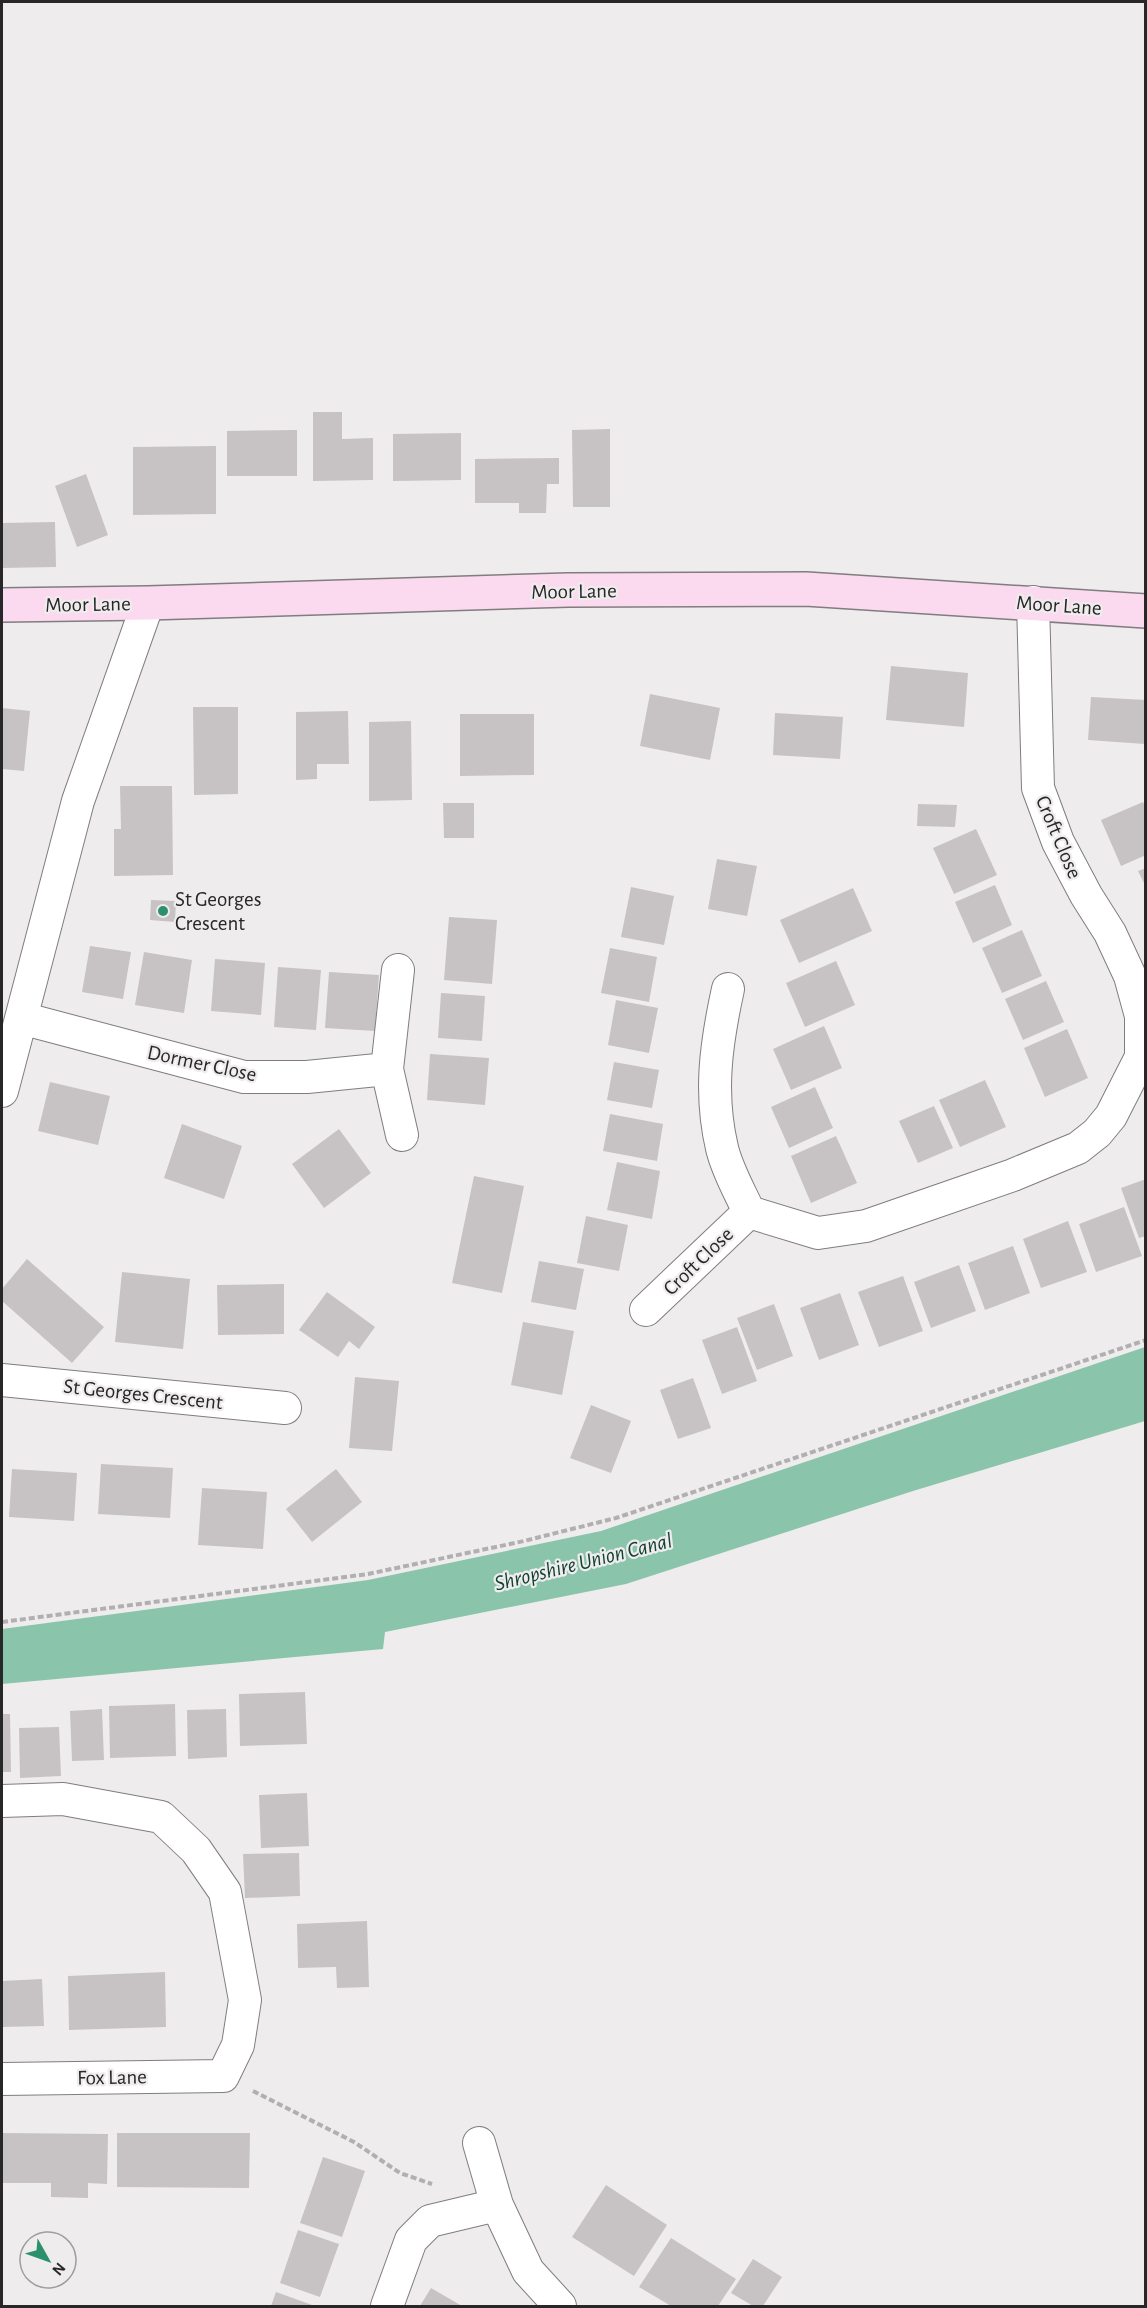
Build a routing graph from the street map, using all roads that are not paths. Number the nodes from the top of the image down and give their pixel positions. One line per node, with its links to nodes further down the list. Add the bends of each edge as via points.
1 (1033, 602): 2 (street, Moor Lane, via 806,589 568,590); 4 (street, Moor Lane); 8 (street, Croft Close, via 1038,788 1058,842 1130,976 1141,1016)
2 (148, 603): 3 (street, Moor Lane); 7 (street, via 78,801)
3 (2, 605)
4 (1146, 611)
5 (398, 970): 9 (street)
6 (728, 989): 12 (street, Croft Close, via 718,1036 714,1095 723,1150)
7 (21, 1017): 9 (street, Dormer Close, via 244,1077 307,1077); 10 (street)
8 (1143, 1057): 12 (street, Croft Close, via 1112,1116 1097,1133 1078,1148 1013,1175 866,1226 827,1232 818,1233)
9 (387, 1069): 11 (street)
10 (2, 1091)
11 (402, 1135)
12 (749, 1212): 13 (street, Croft Close)
13 (646, 1310)
14 (2, 1380): 15 (street, St Georges Crescent)
15 (285, 1408)
16 (2, 1801): 17 (street, Fox Lane, via 63,1799 160,1817 196,1850 225,1892 245,2000 238,2045 223,2076)
17 (2, 2079)
18 (478, 2144): 19 (street)
19 (497, 2205): 20 (street, via 430,2221 411,2240); 21 (street, via 528,2271)
20 (387, 2307)
21 (560, 2307)

